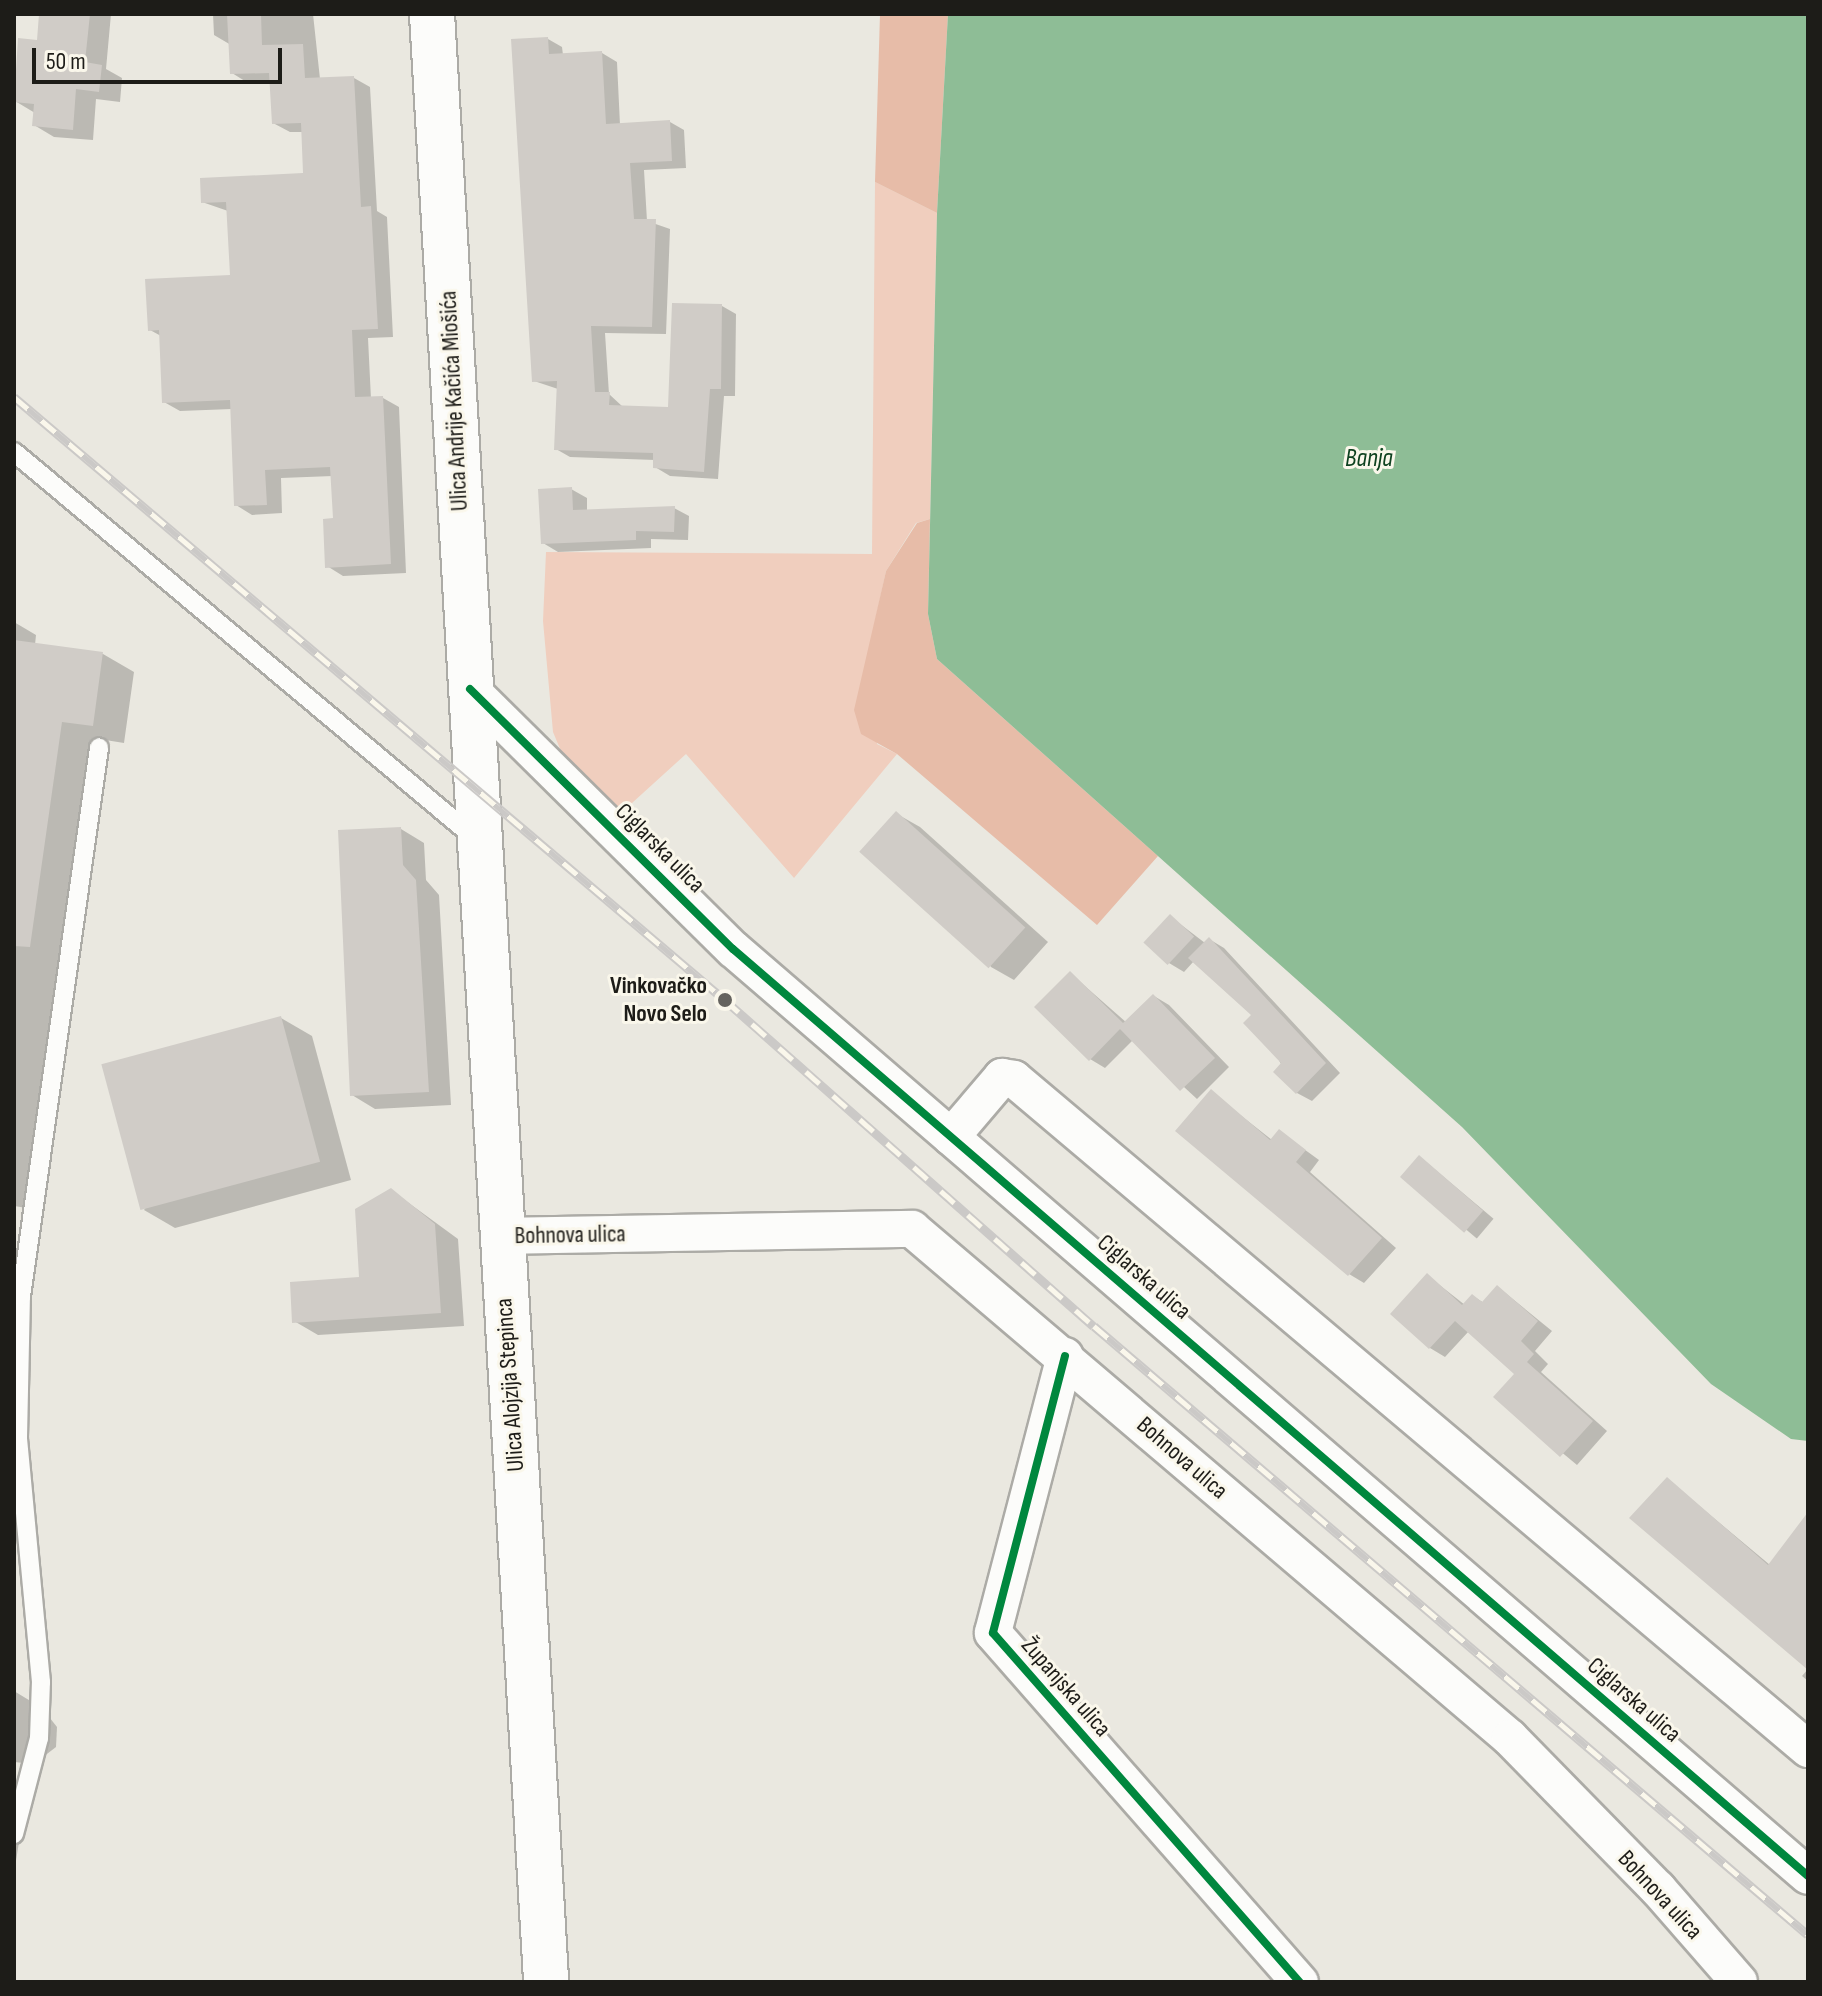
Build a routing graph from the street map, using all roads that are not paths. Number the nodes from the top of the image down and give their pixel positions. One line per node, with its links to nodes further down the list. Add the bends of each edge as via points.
1 (432, 14): 3 (main road, Ulica Andrije Kačića Miošića)
2 (14, 452): 6 (lane)
3 (470, 689): 5 (main road, Ulica Andrije Kačića Miošića); 7 (street, Ciglarska ulica, via 733,949)
4 (99, 748): 9 (lane)
5 (475, 789): 6 (main road, Ulica Alojzija Stepinca)
6 (478, 840): 8 (main road, Ulica Alojzija Stepinca)
7 (951, 1137): 11 (street, via 1002,1077 1014,1079); 13 (street, Ciglarska ulica)
8 (501, 1236): 10 (street, Bohnova ulica, via 912,1229); 14 (main road, Ulica Alojzija Stepinca)
9 (21, 1242): 12 (lane, via 18,1437 41,1682 39,1738)
10 (1065, 1356): 15 (street, Županjska ulica, via 993,1633); 16 (street, Bohnova ulica, via 1510,1738 1658,1889)
11 (1808, 1749)
12 (14, 1834)
13 (1808, 1876)
14 (546, 1982)
15 (1300, 1982)
16 (1739, 1982)

